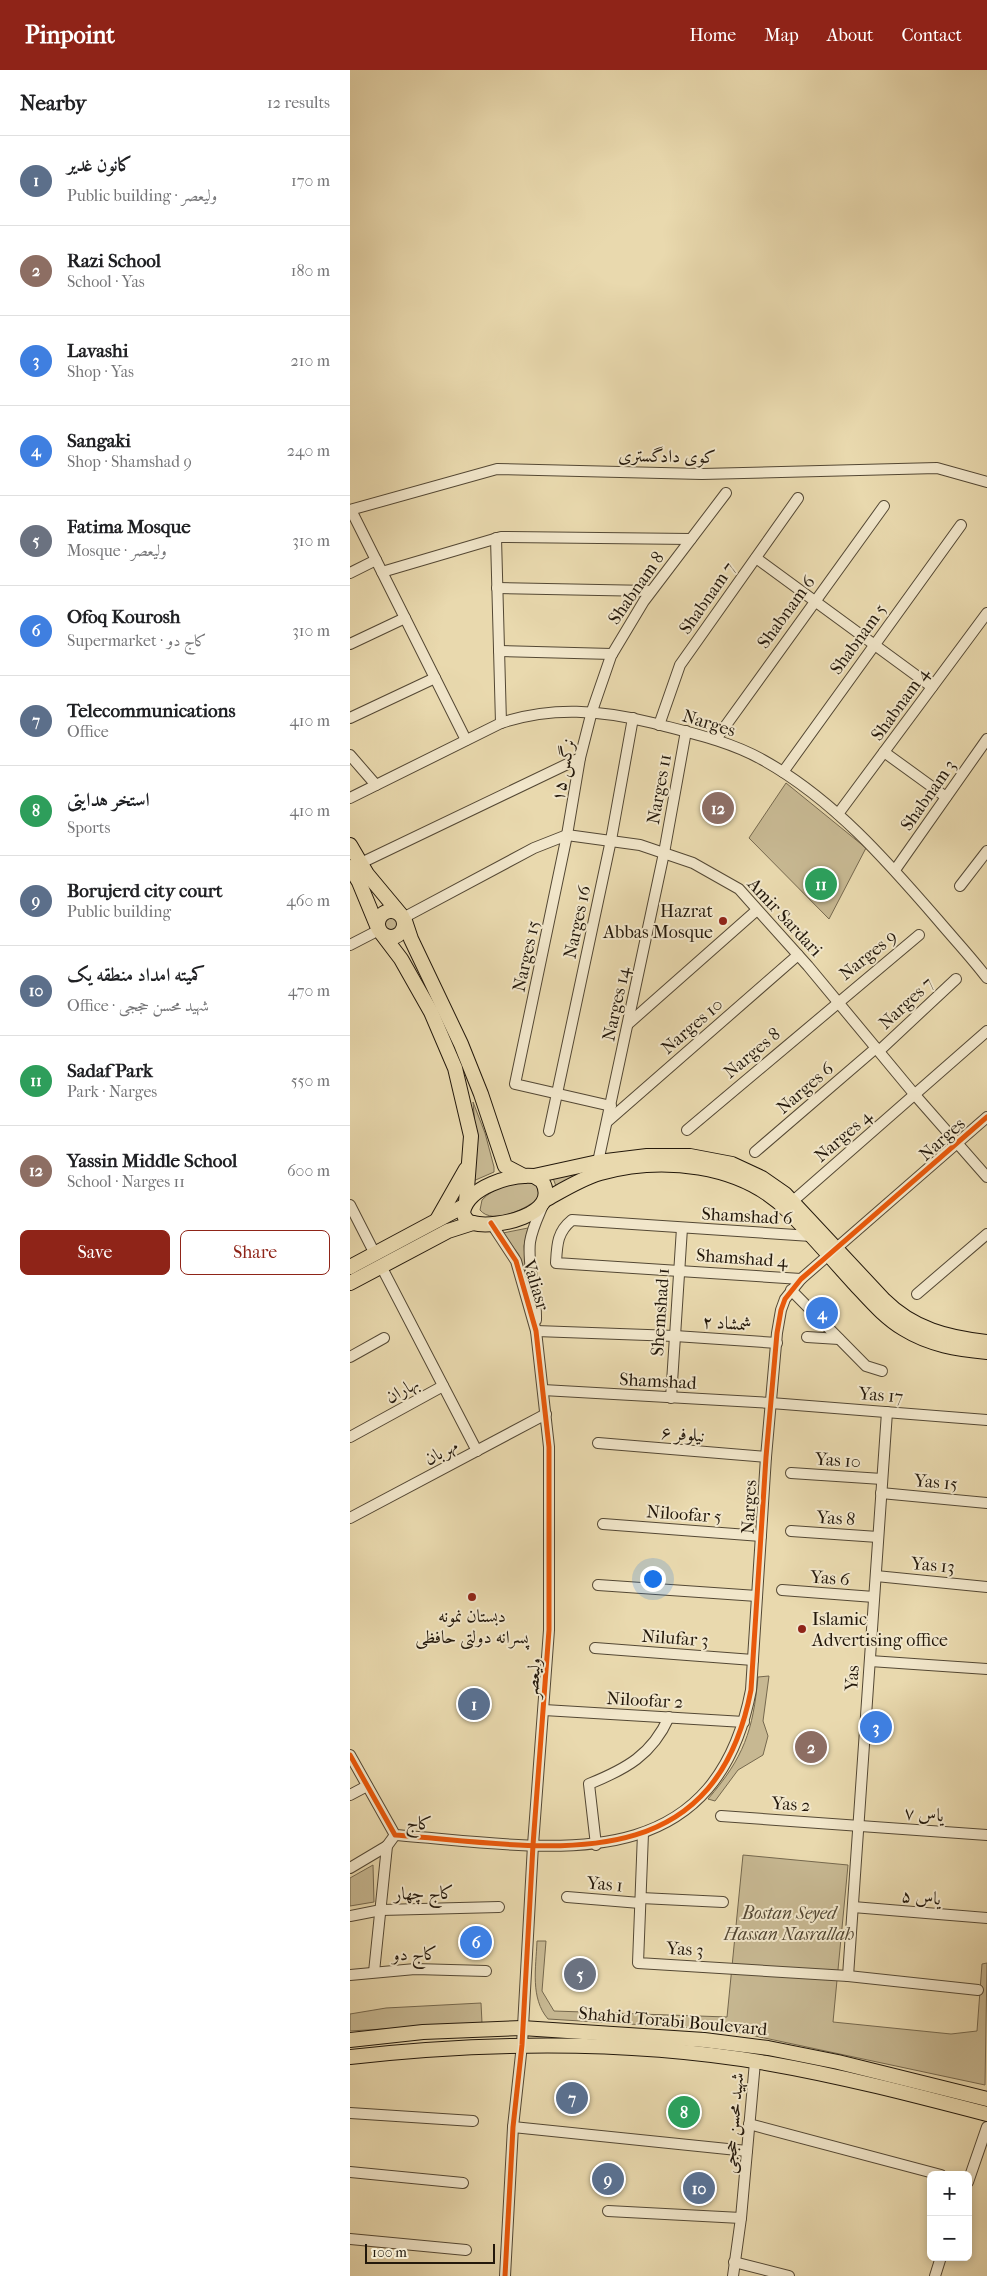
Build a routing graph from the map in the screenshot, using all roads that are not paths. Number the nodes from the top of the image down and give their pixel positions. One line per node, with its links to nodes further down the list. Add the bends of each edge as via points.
1 (987, 482): 5 (street, کوی دادگستری, via 936,468 702,474 497,469)
2 (726, 493): 8 (street, Shabnam 8)
3 (798, 498): 9 (street, Shabnam 7)
4 (884, 506): 15 (street, Shabnam 6)
5 (351, 510): 10 (street)
6 (961, 525): 20 (street, Shabnam 5)
7 (496, 538): 8 (street); 12 (street); 13 (street)
8 (691, 539): 14 (street, Shabnam 8)
9 (756, 558): 15 (street); 29 (street, Shabnam 7, via 680,665)
10 (376, 560): 11 (street); 12 (street)
11 (350, 572)
12 (382, 572): 17 (street)
13 (497, 588): 14 (street); 21 (street)
14 (651, 592): 22 (street, Shabnam 8)
15 (815, 601): 20 (street); 31 (street, Shabnam 6)
16 (987, 613): 18 (street, Shabnam 4)
17 (405, 618): 19 (street); 23 (street)
18 (983, 626): 24 (street, Shabnam 4)
19 (350, 644)
20 (874, 645): 24 (street); 37 (street, Shabnam 5)
21 (499, 651): 22 (street); 28 (street)
22 (612, 654): 25 (street, Shabnam 8)
23 (435, 678): 26 (street); 33 (street)
24 (932, 687): 34 (street, Shabnam 4)
25 (592, 711): 27 (street, Narges); 28 (street, Narges, via 543,712); 36 (street, نرگس ۱۵)
26 (350, 718)
27 (633, 718): 29 (street, Narges); 43 (street, Narges 16)
28 (500, 723): 33 (street, Narges)
29 (659, 724): 30 (street, Narges)
30 (686, 731): 31 (street, Narges); 46 (street, Narges 11)
31 (716, 739): 37 (street, Narges)
32 (987, 739): 39 (street, Shabnam 3)
33 (466, 740): 38 (street, Narges)
34 (884, 752): 39 (street); 41 (street, Shabnam 4)
35 (350, 756): 38 (street)
36 (580, 758): 42 (street, نرگس ۱۵); 47 (street)
37 (783, 772): 41 (street, Narges)
38 (376, 785): 40 (street, Narges)
39 (946, 797): 48 (street, Shabnam 3)
40 (350, 798)
41 (838, 814): 48 (street, Narges)
42 (568, 835): 43 (street, Amir Sardari); 51 (street, Amir Sardari, via 534,848); 62 (street, Narges 15, via 515,1084)
43 (611, 840): 46 (street, Amir Sardari); 62 (street, Narges 16)
44 (350, 845): 47 (main road)
45 (987, 850): 49 (street)
46 (664, 853): 50 (street, Amir Sardari, via 718,875 739,889); 59 (street, Narges 14)
47 (355, 865): 51 (main road); 52 (main road)
48 (895, 870): 56 (street, Narges)
49 (960, 886)
50 (757, 910): 55 (street, Amir Sardari); 59 (street)
51 (403, 919): 52 (main road, via 404,930 398,936 390,938); 52 (main road, via 395,911 387,911 380,916); 73 (main road, via 481,1094 505,1166)
52 (380, 931): 54 (street); 71 (main road, via 401,959 431,1012 455,1068 471,1136)
53 (920, 934): 58 (street, Narges 9)
54 (350, 945)
55 (798, 955): 58 (street, Amir Sardari); 66 (street, Narges 10)
56 (986, 975)
57 (956, 979): 61 (street, Narges 7)
58 (838, 1001): 61 (street, Amir Sardari); 67 (street, Narges 8)
59 (628, 1024): 64 (street, Narges 14)
60 (987, 1031): 63 (street, Narges 4)
61 (877, 1049): 63 (street, Amir Sardari); 70 (street, Narges 6)
62 (558, 1094): 64 (street); 68 (street, Narges 16)
63 (915, 1094): 69 (street, Amir Sardari); 75 (street, Narges 4)
64 (611, 1106): 66 (street, Narges 14)
65 (987, 1117): 69 (street, Narges)
66 (608, 1121): 72 (street, Narges 14)
67 (687, 1130)
68 (549, 1131)
69 (957, 1144): 74 (street, Amir Sardari); 85 (street, Narges)
70 (755, 1152)
71 (468, 1167): 77 (main road); 79 (main road)
72 (599, 1168): 73 (main road); 75 (main road, via 662,1155 713,1159 762,1178); 76 (main road); 84 (main road, via 667,1165 715,1171 766,1192)
73 (529, 1176): 76 (main road, via 544,1184 547,1192); 77 (main road, via 498,1181)
74 (987, 1177)
75 (793, 1201): 85 (main road)
76 (544, 1202): 81 (main road, via 524,1217); 95 (street, via 530,1243)
77 (465, 1204): 79 (main road); 80 (main road, via 464,1216)
78 (350, 1205): 86 (street)
79 (437, 1221): 86 (main road)
80 (473, 1223): 81 (main road); 86 (main road)
81 (491, 1223): 95 (street, Valiasr, via 516,1261)
82 (682, 1228): 84 (street, Shamshad 6); 87 (street, Shamshad 6, via 572,1220 558,1238); 89 (street, Shemshad 1)
83 (987, 1234): 94 (street)
84 (811, 1236): 85 (main road)
85 (833, 1252): 90 (main road); 91 (street, Narges)
86 (378, 1260): 88 (main road); 92 (main road); 105 (street)
87 (556, 1263): 89 (street, Shamshad 4)
88 (350, 1267)
89 (679, 1270): 91 (street, Shamshad 4); 96 (street, Shemshad 1)
90 (854, 1276): 100 (main road, via 912,1322 947,1336); 102 (main road, via 886,1316 913,1334 941,1346)
91 (801, 1279): 93 (street, Narges)
92 (350, 1282)
93 (791, 1290): 99 (street); 101 (street, Narges, via 780,1310)
94 (917, 1294)
95 (536, 1331): 96 (street, شمشاد ۲); 106 (street, ولیعصر)
96 (675, 1336): 101 (street, شمشاد ۲); 107 (street, Shemshad 1)
97 (806, 1336): 99 (street)
98 (384, 1338): 103 (street)
99 (839, 1339): 104 (street, via 866,1366)
100 (987, 1342)
101 (777, 1343): 108 (street, Narges)
102 (987, 1352)
103 (350, 1357)
104 (882, 1371)
105 (443, 1386): 112 (street, بهاران); 114 (street)
106 (543, 1390): 107 (street, Shamshad); 110 (street, ولیعصر)
107 (671, 1398): 108 (street, Shamshad)
108 (772, 1403): 109 (street, Yas 17); 115 (street, Narges)
109 (887, 1412): 111 (street, Yas 17); 117 (street, Yas)
110 (546, 1414): 114 (street, مهربان); 135 (street, ولیعصر, via 550,1447 549,1630)
111 (987, 1420)
112 (350, 1438)
113 (598, 1443): 115 (street, نیلوفر ۶)
114 (477, 1451): 120 (street, مهربان)
115 (766, 1457): 123 (street, Narges)
116 (791, 1473): 117 (street, Yas 10)
117 (882, 1479): 118 (street, Yas)
118 (881, 1493): 119 (street, Yas 15); 124 (street, Yas)
119 (987, 1503)
120 (350, 1518)
121 (604, 1524): 123 (street, Niloofar 5)
122 (791, 1532): 124 (street, Yas 8)
123 (761, 1536): 129 (street, Narges)
124 (878, 1537): 125 (street, Yas)
125 (876, 1576): 127 (street, Yas 13); 130 (street, Yas)
126 (598, 1585): 129 (street)
127 (987, 1587)
128 (782, 1590): 130 (street, Yas 6)
129 (757, 1596): 132 (street, Narges)
130 (874, 1597): 133 (street, Yas)
131 (595, 1648): 132 (street, Nilufar 3)
132 (753, 1660): 137 (street, Narges)
133 (870, 1661): 134 (street); 142 (street, Yas)
134 (987, 1669)
135 (544, 1710): 136 (street, Niloofar 2); 146 (street, ولیعصر)
136 (669, 1717): 137 (street, Niloofar 2); 147 (street, via 651,1748 632,1763 589,1784)
137 (744, 1722): 143 (street, Narges, via 729,1760 695,1802)
138 (350, 1755): 139 (street, کاج)
139 (367, 1786): 140 (street); 144 (street, کاج)
140 (350, 1795)
141 (721, 1816): 142 (street, Yas 2)
142 (859, 1825): 145 (street, یاس ۷); 153 (street, Yas)
143 (643, 1833): 147 (street, Narges); 151 (street, Yas 3)
144 (394, 1835): 146 (street, کاج); 148 (street, کاج)
145 (987, 1835)
146 (533, 1845): 147 (street, Narges); 163 (street, ولیعصر)
147 (596, 1845)
148 (387, 1846): 149 (street); 155 (street, کاج)
149 (350, 1868)
150 (567, 1897): 151 (street, Yas 1)
151 (641, 1900): 152 (street); 161 (street, Yas 3, via 638,1963)
152 (723, 1902)
153 (853, 1907): 157 (street, یاس ۵); 161 (street, Yas)
154 (499, 1908): 155 (street, کاج چهار)
155 (381, 1910): 156 (street, کاج چهار); 159 (street, کاج)
156 (350, 1916)
157 (987, 1918)
158 (486, 1971): 159 (street, کاج دو, via 415,1969)
159 (374, 1972): 160 (street, کاج دو)
160 (350, 1975)
161 (848, 1976): 162 (street, Yas 3)
162 (978, 1990)
163 (522, 2028): 164 (main road, Shahid Torabi Boulevard, via 423,2032); 165 (street, ولیعصر); 168 (main road, Shahid Torabi Boulevard, via 704,2040 768,2048 876,2070)
164 (350, 2040)
165 (522, 2045): 166 (main road, Shahid Torabi Boulevard, via 425,2048); 167 (main road, Shahid Torabi Boulevard, via 702,2055); 173 (street, ولیعصر)
166 (350, 2057)
167 (755, 2062): 170 (main road, Shahid Torabi Boulevard, via 862,2082); 172 (street, شهید محسن حججی)
168 (987, 2099)
169 (350, 2114): 171 (street)
170 (987, 2114)
171 (473, 2121)
172 (749, 2124): 175 (street, شهید محسن حججی); 176 (street)
173 (513, 2127): 175 (street); 186 (street, ولیعصر)
174 (987, 2127): 177 (street)
175 (747, 2151): 181 (street, شهید محسن حججی)
176 (927, 2171)
177 (972, 2171)
178 (350, 2172): 179 (street)
179 (463, 2183)
180 (608, 2211): 181 (street)
181 (741, 2218): 185 (street, شهید محسن حججی)
182 (350, 2239): 183 (street)
183 (466, 2250)
184 (940, 2261): 189 (street)
185 (734, 2262): 187 (street, شهید محسن حججی); 188 (street)
186 (505, 2276)
187 (733, 2276)
188 (789, 2276)
189 (935, 2276)

